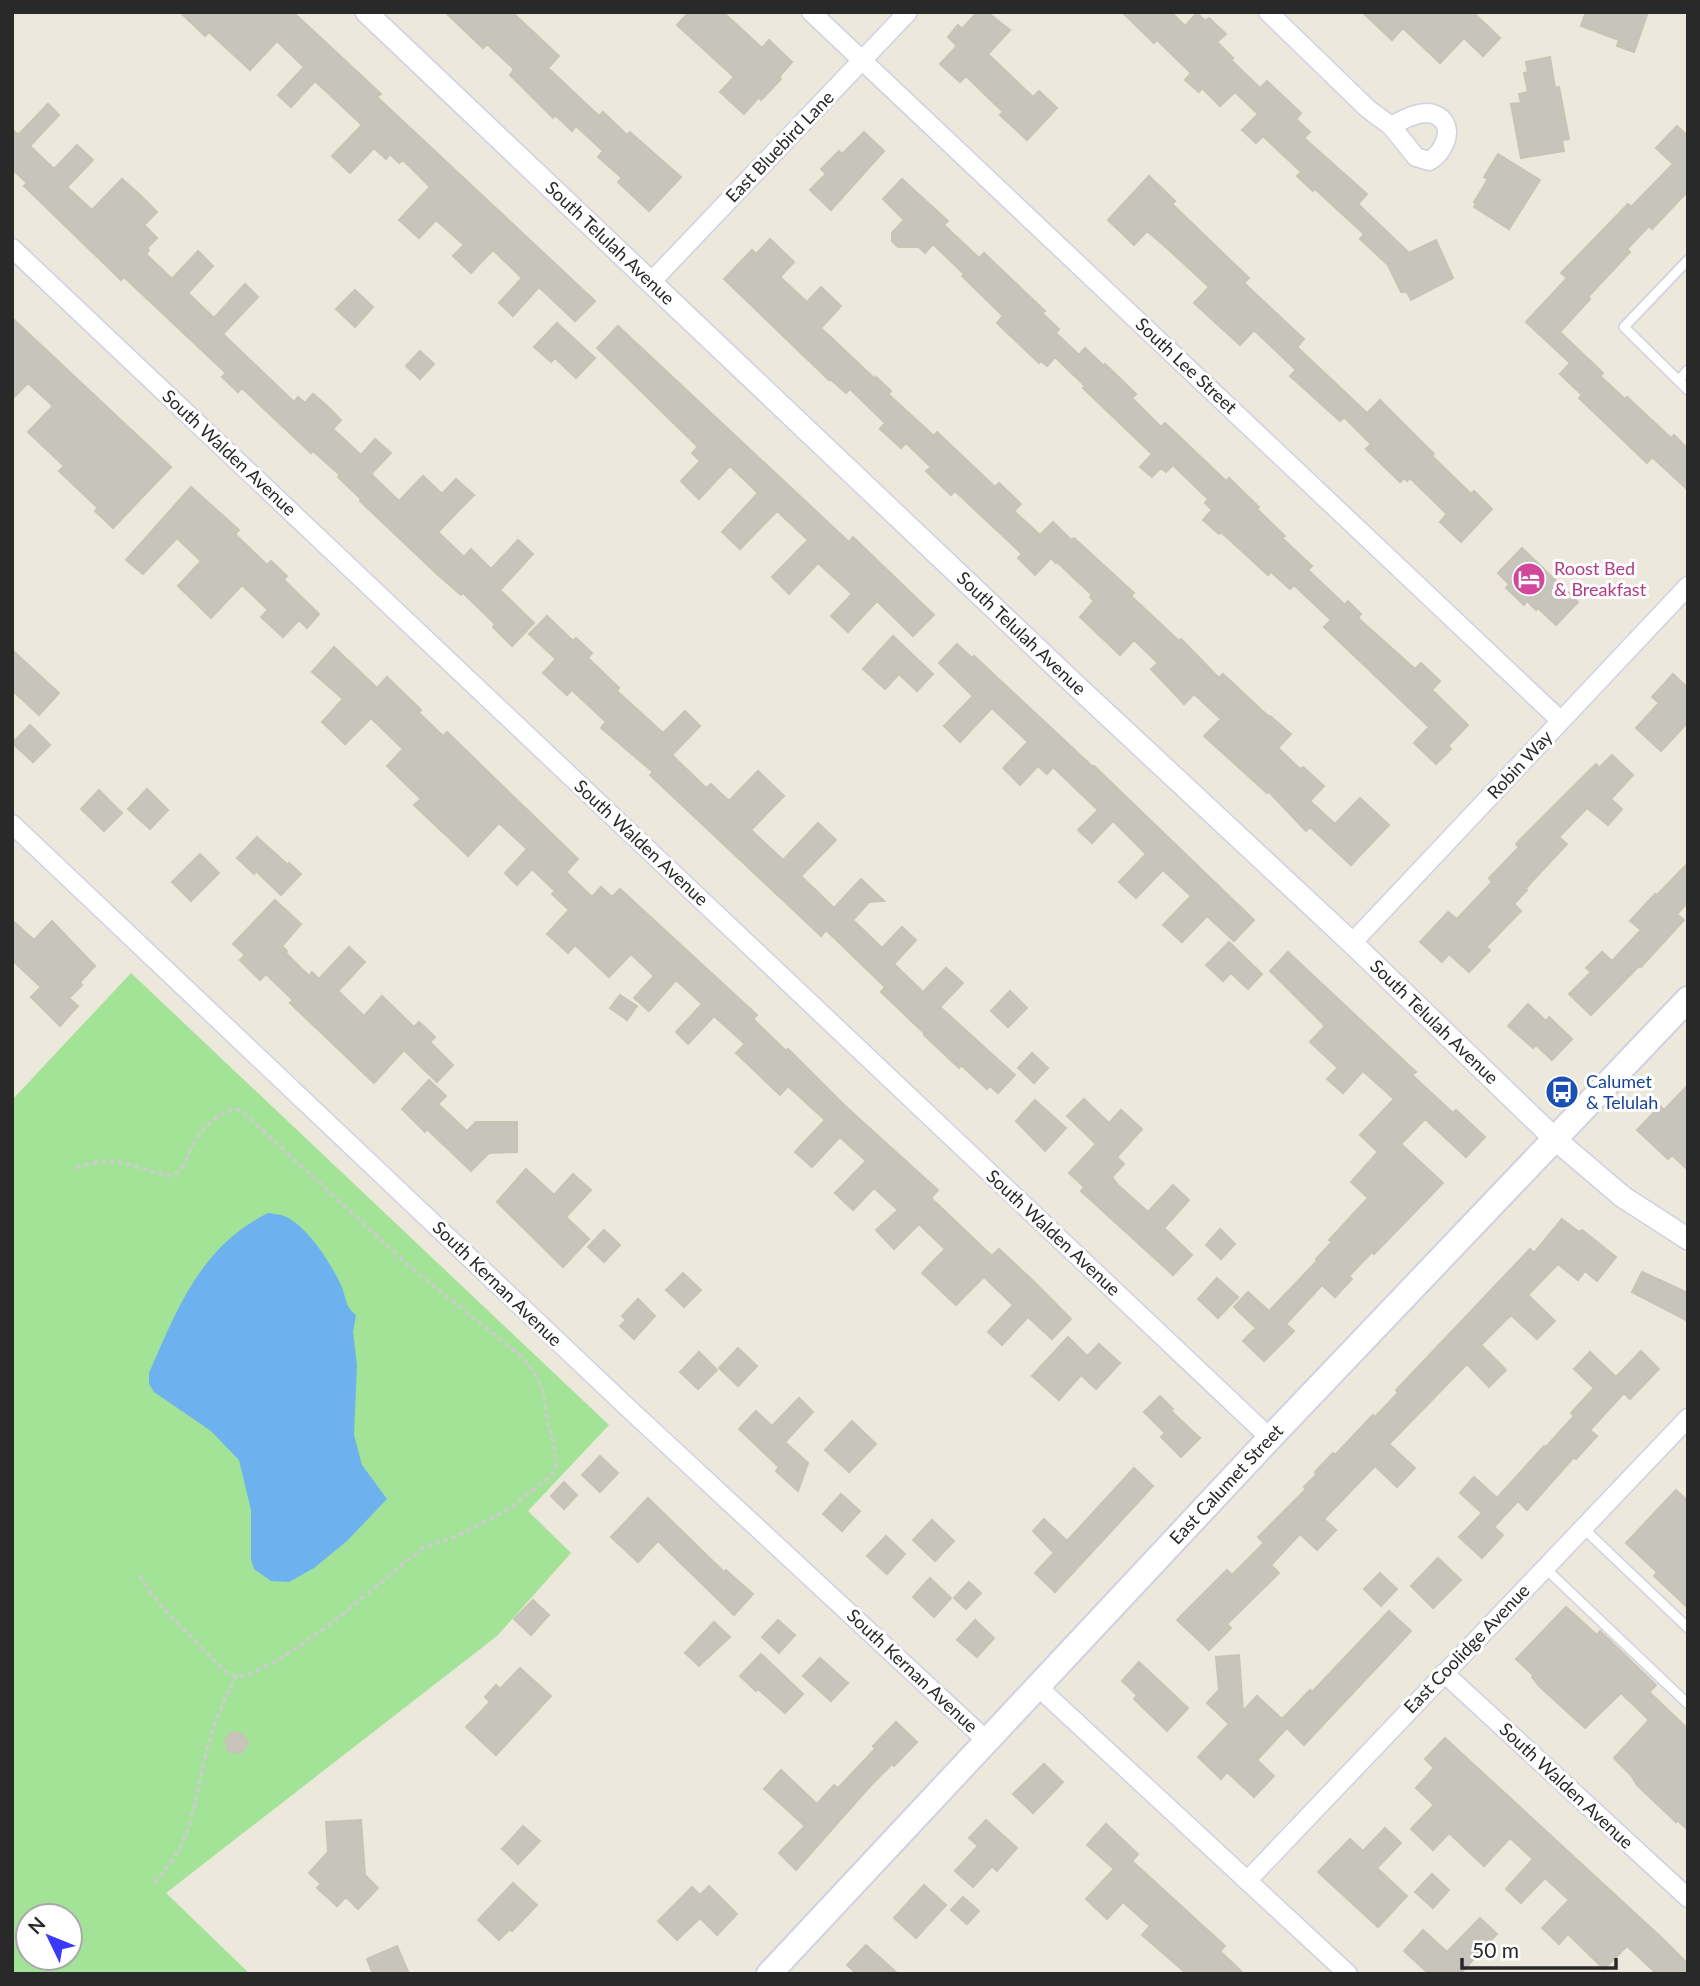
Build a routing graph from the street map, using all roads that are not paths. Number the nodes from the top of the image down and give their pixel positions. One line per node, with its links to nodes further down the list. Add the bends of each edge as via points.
1 (366, 12): 9 (street, South Telulah Avenue)
2 (811, 12): 5 (street, South Lee Street)
3 (908, 12): 5 (street, East Bluebird Lane)
4 (1268, 12): 6 (street)
5 (863, 61): 9 (street, East Bluebird Lane); 14 (street, South Lee Street)
6 (1391, 126)
7 (12, 248): 21 (street, South Walden Avenue)
8 (1688, 260): 11 (lane, via 1624,327)
9 (652, 281): 16 (street, South Telulah Avenue)
10 (1688, 370): 11 (lane)
11 (1679, 380): 12 (lane)
12 (1688, 390)
13 (1688, 586): 14 (street, Robin Way)
14 (1561, 721): 16 (street, Robin Way)
15 (12, 824): 28 (street, South Kernan Avenue)
16 (1352, 943): 18 (street, South Telulah Avenue)
17 (1688, 999): 18 (main road, East Calumet Street)
18 (1556, 1140): 19 (street, South Telulah Avenue, via 1623,1197); 21 (main road, East Calumet Street)
19 (1688, 1239)
20 (1686, 1422): 22 (street, East Coolidge Avenue)
21 (1270, 1438): 26 (main road, East Calumet Street)
22 (1583, 1528): 23 (street, East Coolidge Avenue); 24 (lane)
23 (1545, 1568): 25 (street, East Coolidge Avenue); 27 (lane)
24 (1688, 1628)
25 (1444, 1673): 29 (street, East Coolidge Avenue); 30 (street, South Walden Avenue)
26 (1037, 1686): 28 (main road, East Calumet Street); 29 (street)
27 (1688, 1704)
28 (986, 1740): 31 (main road, East Calumet Street)
29 (1247, 1881): 32 (street)
30 (1688, 1898)
31 (769, 1974)
32 (1348, 1974)

